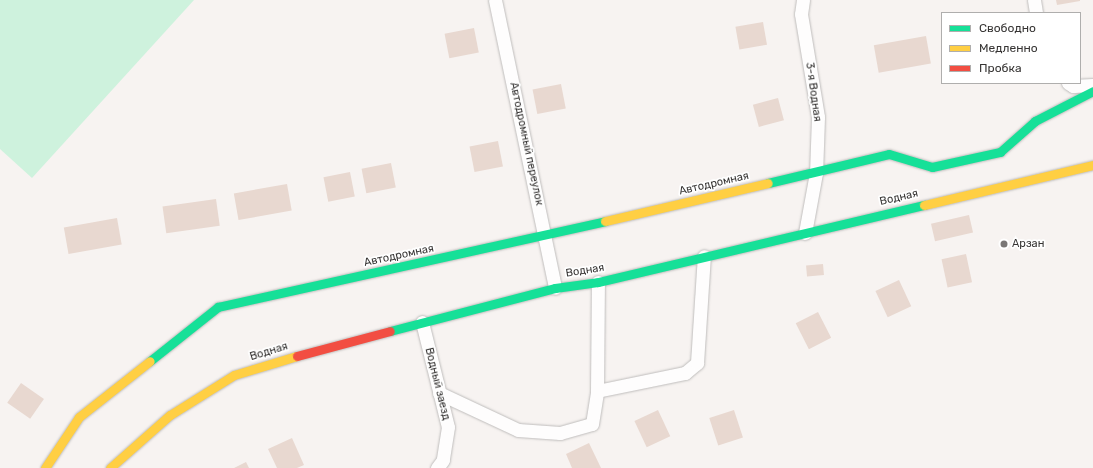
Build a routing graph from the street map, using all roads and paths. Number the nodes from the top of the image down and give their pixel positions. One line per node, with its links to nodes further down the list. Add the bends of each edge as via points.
1 (495, 0): 11 (street, Автодромный переулок)
2 (803, 0): 9 (street, 3-я Водная, via 801,14 818,117)
3 (1034, 0): 4 (street)
4 (1036, 12)
5 (1070, 84): 6 (street)
6 (1093, 85)
7 (1093, 92): 9 (street, Автодромная, via 1034,121 1000,152 932,168 889,154)
8 (1093, 165): 10 (street, Водная)
9 (816, 173): 10 (street, 3-я Водная); 11 (street, Автодромная)
10 (805, 233): 12 (street, Водная)
11 (546, 235): 14 (street, Автодромный переулок); 18 (street, Автодромная, via 218,307 79,417)
12 (704, 256): 13 (street, Водная); 16 (street, via 697,363 685,373)
13 (598, 282): 14 (street, Водная); 16 (street)
14 (555, 288): 15 (street, Водная)
15 (422, 322): 17 (street, Водный заезд); 19 (street, Водная, via 315,350 234,375 170,415)
16 (597, 391): 17 (street, via 592,424 560,433 518,430)
17 (439, 393): 20 (street, Водный заезд, via 448,427 443,460)
18 (45, 468)
19 (110, 468)
20 (437, 468)

